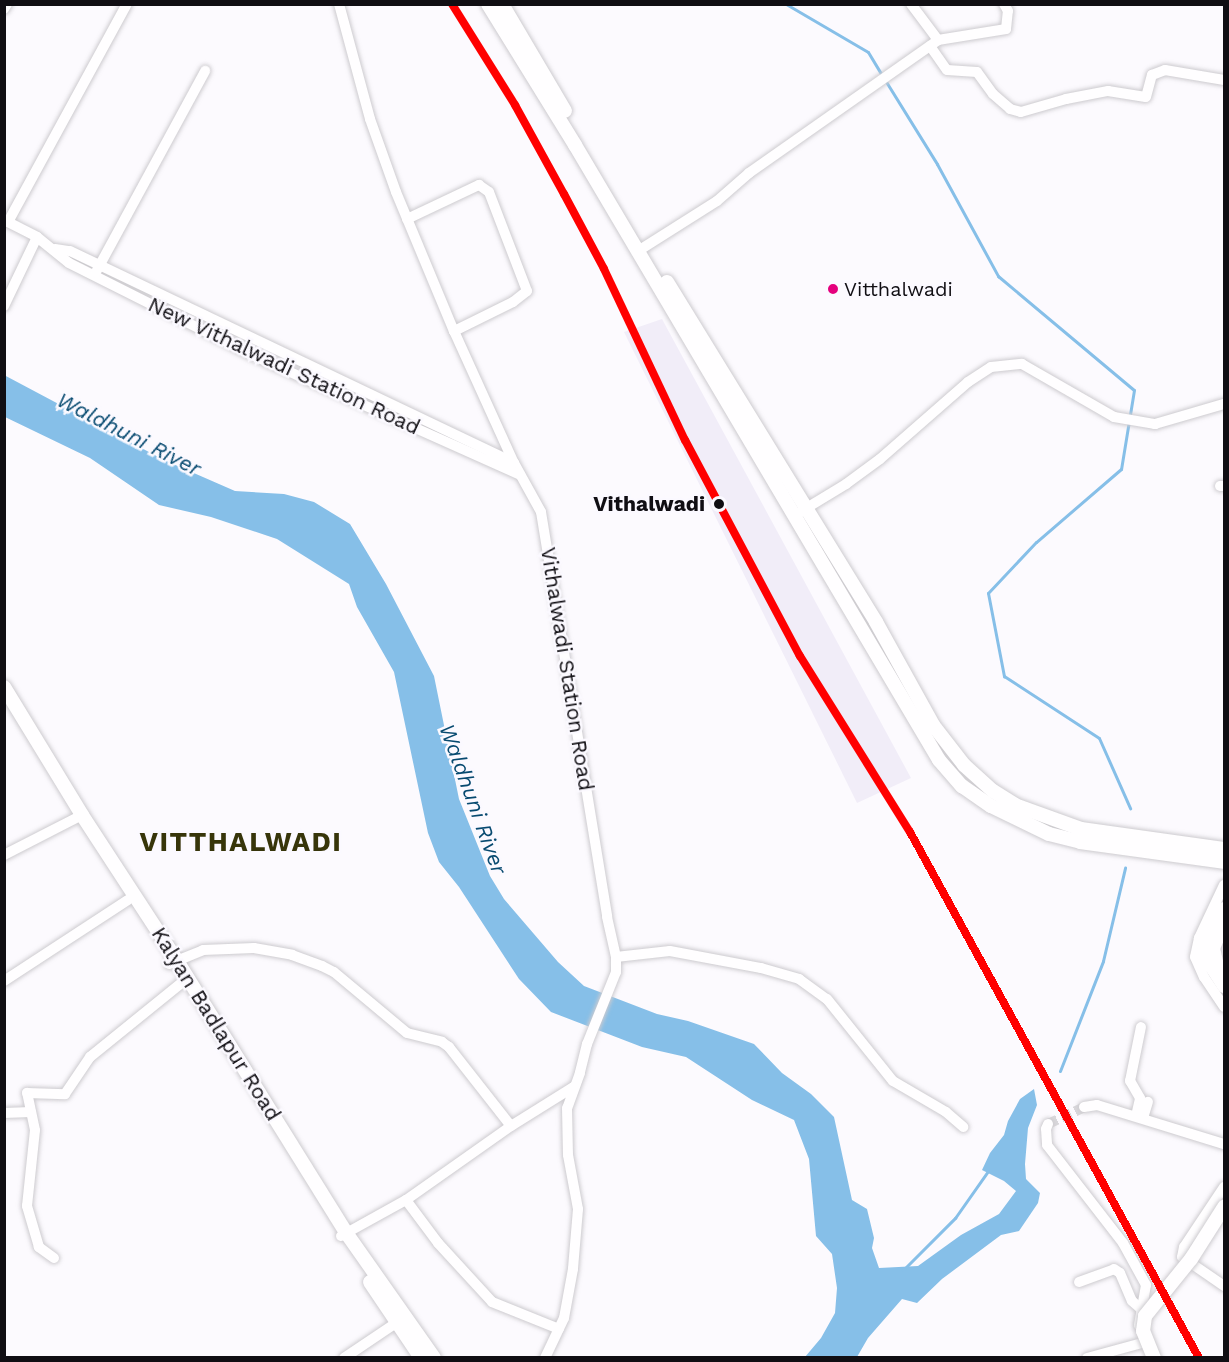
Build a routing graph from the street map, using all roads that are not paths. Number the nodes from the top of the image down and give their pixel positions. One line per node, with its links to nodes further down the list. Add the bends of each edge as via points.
1 (7, 4): 7 (street)
2 (127, 4): 12 (street)
3 (339, 4): 11 (street, Vithalwadi Station Road, via 370,119)
4 (912, 4): 8 (street)
5 (1005, 4): 8 (street, via 1006,29)
6 (497, 7): 14 (main road)
7 (4, 9)
8 (934, 43): 10 (street, via 947,70 977,72 993,94 1010,109 1021,112 1108,91 1146,97 1152,75 1165,70); 14 (street, via 749,173 717,201)
9 (205, 72): 15 (street)
10 (1224, 80)
11 (407, 219): 19 (street, Vithalwadi Station Road); 19 (street, via 479,185 489,192 527,291)
12 (6, 221): 13 (street, New Vithalwadi Station Road)
13 (37, 237): 15 (street, New Vithalwadi Station Road, via 69,263); 16 (street)
14 (642, 248): 23 (main road)
15 (97, 271): 17 (street, New Vithalwadi Station Road); 18 (street, New Vithalwadi Station Road)
16 (4, 306)
17 (201, 314): 18 (street); 21 (street, New Vithalwadi Station Road)
18 (196, 327): 22 (street, New Vithalwadi Station Road)
19 (454, 331): 21 (street, Vithalwadi Station Road)
20 (1224, 404): 23 (street, via 1155,424 1114,417 1022,364 990,367 880,459)
21 (514, 463): 22 (street, Vithalwadi Station Road)
22 (520, 474): 35 (street, Vithalwadi Station Road, via 541,512)
23 (800, 512): 27 (main road, via 962,786 1018,821 1049,834 1080,842)
24 (4, 687): 26 (main road, Kalyan Badlapur Road)
25 (4, 704): 26 (main road, Kalyan Badlapur Road)
26 (78, 817): 29 (street); 32 (main road, Kalyan Badlapur Road); 36 (main road, Kalyan Badlapur Road)
27 (1146, 845): 28 (main road); 30 (main road)
28 (1224, 849)
29 (4, 855)
30 (1224, 862)
31 (1224, 885): 41 (street, via 1199,938 1195,957)
32 (128, 900): 36 (main road, Kalyan Badlapur Road); 38 (street)
33 (1224, 909): 40 (main road, via 1204,951)
34 (1224, 928): 37 (street, via 1215,948)
35 (616, 957): 43 (street, Vithalwadi Station Road, via 616,972); 51 (street, via 670,951 799,979 827,999 892,1081 946,1112)
36 (173, 962): 39 (main road, Kalyan Badlapur Road); 50 (street, via 203,950 254,948 322,966 407,1033 449,1047); 56 (main road, Kalyan Badlapur Road)
37 (1224, 971)
38 (4, 981)
39 (180, 984): 46 (street, via 90,1057 65,1094 27,1093); 56 (main road, Kalyan Badlapur Road)
40 (1224, 986)
41 (1224, 1007)
42 (1141, 1027): 48 (street, via 1130,1081 1140,1098)
43 (575, 1086): 50 (street); 62 (street, Vithalwadi Station Road, via 567,1108 568,1155 579,1209 573,1269)
44 (1148, 1102): 48 (street)
45 (1084, 1107): 48 (street, via 1097,1105)
46 (31, 1112): 47 (street); 57 (street, via 35,1130 27,1206 39,1247)
47 (4, 1113)
48 (1139, 1117): 52 (street)
49 (1048, 1124): 60 (street, via 1047,1145 1123,1243 1146,1285)
50 (511, 1126): 54 (street)
51 (963, 1127)
52 (1224, 1144)
53 (1224, 1187): 59 (street, via 1184,1247 1182,1257)
54 (406, 1200): 56 (street); 62 (street, via 438,1243 492,1302)
55 (1224, 1207): 70 (main road, bridge, via 1191,1259 1145,1316 1143,1331)
56 (344, 1235): 61 (main road, Kalyan Badlapur Road)
57 (54, 1258)
58 (1079, 1282): 60 (street, via 1114,1269)
59 (1224, 1286)
60 (1140, 1308): 63 (street)
61 (400, 1320): 64 (street); 65 (main road, Kalyan Badlapur Road); 66 (main road, Kalyan Badlapur Road)
62 (559, 1329): 67 (street, Vithalwadi Station Road)
63 (1142, 1343): 68 (street); 69 (street)
64 (344, 1358)
65 (421, 1358)
66 (434, 1358)
67 (545, 1358)
68 (1087, 1358)
69 (1147, 1358)
70 (1154, 1358)

